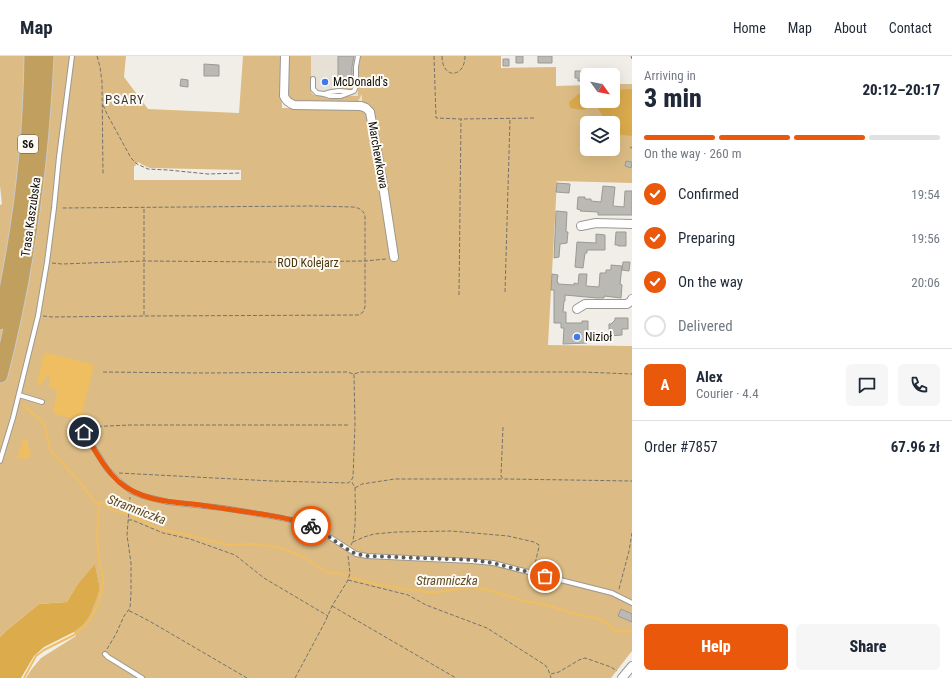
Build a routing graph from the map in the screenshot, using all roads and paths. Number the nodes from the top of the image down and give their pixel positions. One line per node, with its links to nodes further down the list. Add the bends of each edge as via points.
1 (32, 56): 33 (highway, Trasa Kaszubska / S6, via 29,129 22,200)
2 (46, 56): 37 (highway, Trasa Kaszubska / S6, via 41,134 32,210 18,296)
3 (72, 56): 19 (lane)
4 (96, 56): 13 (path, via 100,67)
5 (285, 56): 23 (street, Marchewkowa, via 284,96 289,103 361,106 370,112)
6 (358, 56): 12 (lane, via 354,91 341,96 316,93 313,89)
7 (434, 56): 15 (path, via 436,118)
8 (442, 56): 9 (path, via 444,67 452,73 460,71 463,67)
9 (464, 56)
10 (631, 56): 11 (path)
11 (632, 59)
12 (313, 79)
13 (103, 105): 17 (path); 18 (path, via 131,158 140,166 148,169 208,174)
14 (536, 118): 16 (path)
15 (461, 119): 16 (path); 28 (path)
16 (510, 119): 27 (path)
17 (103, 174)
18 (240, 174)
19 (54, 208): 20 (path); 26 (lane)
20 (144, 208): 24 (path); 25 (path, via 359,208 364,215)
21 (632, 224): 22 (street, via 596,223)
22 (581, 226)
23 (394, 257): 25 (path)
24 (144, 261): 25 (path); 26 (path, via 62,264); 32 (path)
25 (365, 261): 32 (path, via 366,308 359,315)
26 (47, 262): 31 (lane)
27 (505, 292)
28 (459, 295)
29 (632, 299): 30 (street, via 628,304 585,304)
30 (577, 309)
31 (38, 316): 32 (path); 38 (lane)
32 (144, 316)
33 (0, 322)
34 (103, 372): 35 (path)
35 (354, 374): 36 (path); 46 (path)
36 (632, 374)
37 (0, 375)
38 (18, 395): 39 (lane); 43 (lane)
39 (42, 402)
40 (348, 425): 42 (path, via 86,426 83,428)
41 (503, 427): 45 (path)
42 (84, 432): 44 (lane)
43 (0, 462)
44 (113, 476): 46 (path, via 122,473 326,483); 49 (lane)
45 (503, 479): 47 (path); 48 (path, via 395,479 362,484)
46 (352, 481): 48 (path)
47 (632, 481)
48 (355, 488): 52 (path)
49 (132, 491): 50 (path); 53 (lane, via 168,502 223,508 296,521 310,525)
50 (128, 520): 59 (path, via 127,536 131,563); 60 (path, via 235,555 264,578)
51 (632, 533): 56 (path)
52 (353, 542): 53 (path); 54 (path, via 374,534 397,532 451,531 508,536 539,545)
53 (350, 551): 54 (lane, via 367,556 472,560); 55 (path)
54 (533, 572): 56 (lane)
55 (348, 580): 58 (path); 63 (path, via 408,595 426,605 487,628 545,665)
56 (617, 595): 57 (lane)
57 (632, 603)
58 (332, 606): 60 (path); 68 (path)
59 (128, 611): 61 (path); 66 (path, via 152,622)
60 (328, 616): 67 (path)
61 (105, 654): 65 (lane)
62 (632, 666): 64 (street)
63 (550, 674): 64 (path, via 585,658 611,666); 69 (path)
64 (623, 677)
65 (142, 678)
66 (247, 678)
67 (295, 678)
68 (456, 678)
69 (551, 678)

